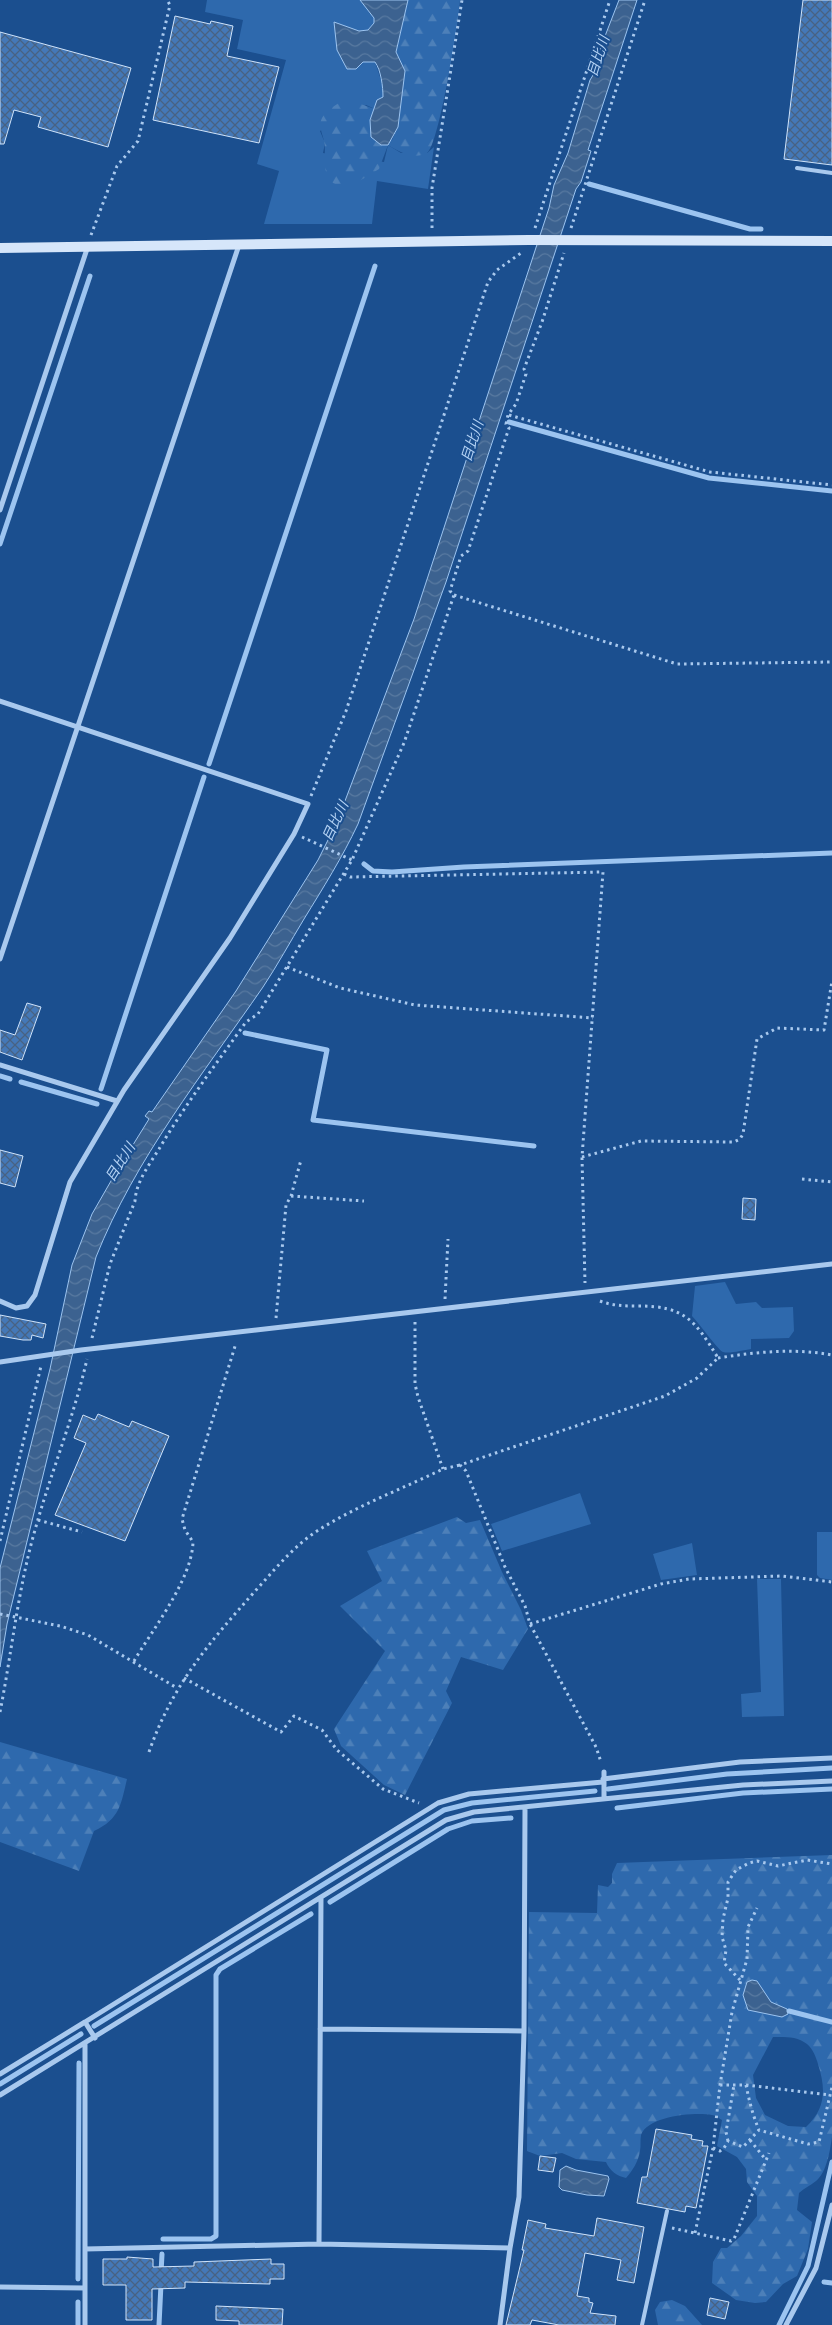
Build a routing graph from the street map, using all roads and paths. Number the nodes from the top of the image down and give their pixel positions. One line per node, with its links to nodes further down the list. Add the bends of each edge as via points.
1 (167, 0): 12 (path, via 170,5 138,141 117,166)
2 (462, 0): 10 (path, via 432,188)
3 (610, 0): 7 (path)
4 (645, 0): 8 (path)
5 (797, 168): 6 (lane)
6 (832, 173)
7 (530, 240): 8 (street); 10 (street); 21 (path, via 520,254 497,270 488,282 346,712)
8 (565, 240): 9 (street); 14 (path, via 542,322 524,369 526,374 516,404)
9 (832, 240)
10 (432, 242): 11 (street)
11 (240, 244): 12 (street); 20 (street)
12 (88, 246): 13 (street); 16 (street)
13 (0, 248)
14 (508, 415): 15 (path, via 710,472); 17 (path, via 506,424 509,428 468,551 461,556 450,591)
15 (832, 485)
16 (0, 510)
17 (454, 595): 18 (path, via 677,664); 23 (path, via 404,743)
18 (832, 662)
19 (0, 701): 20 (street)
20 (78, 727): 21 (street); 25 (street)
21 (308, 804): 22 (street)
22 (294, 834): 23 (path); 31 (street, via 230,938)
23 (352, 860): 24 (path)
24 (344, 874): 26 (path); 29 (path, via 350,877 603,872)
25 (0, 959)
26 (287, 967): 29 (path, via 340,988 415,1005); 46 (path, via 258,1014 246,1022 180,1114 145,1173 110,1264)
27 (832, 981): 28 (path)
28 (831, 992): 32 (path, via 824,1030 777,1028 757,1039 740,1139 734,1142 641,1140)
29 (592, 1018): 32 (path)
30 (0, 1065): 31 (street)
31 (117, 1101): 41 (street, via 70,1182 35,1295 27,1306 16,1308)
32 (582, 1157): 40 (path)
33 (301, 1160): 36 (path)
34 (802, 1179): 35 (path)
35 (832, 1182)
36 (291, 1196): 37 (path); 44 (path, via 286,1205)
37 (364, 1201)
38 (448, 1239): 42 (path)
39 (832, 1264): 40 (street)
40 (586, 1291): 42 (street); 49 (path, via 601,1302 614,1306 674,1309 687,1316)
41 (0, 1301)
42 (444, 1308): 43 (street)
43 (415, 1311): 44 (street); 52 (path, via 415,1384)
44 (276, 1328): 45 (street)
45 (240, 1332): 46 (street); 60 (path, via 182,1519 193,1542 190,1564)
46 (89, 1349): 48 (street); 53 (path, via 77,1401)
47 (832, 1355): 49 (path, via 796,1351)
48 (45, 1356): 50 (street); 55 (path)
49 (718, 1358): 51 (path, via 697,1378 665,1396)
50 (0, 1362)
51 (460, 1464): 52 (path); 59 (path, via 466,1471)
52 (443, 1469): 61 (path, via 315,1532 284,1559 228,1621)
53 (38, 1520): 54 (path); 58 (path)
54 (82, 1532)
55 (0, 1541)
56 (832, 1582): 59 (path, via 782,1576 689,1579 661,1584)
57 (0, 1614): 58 (path)
58 (14, 1617): 60 (path, via 88,1635); 63 (path)
59 (530, 1624): 66 (path, via 596,1748)
60 (134, 1661): 62 (path)
61 (184, 1678): 62 (path); 70 (path, via 281,1732 294,1716 322,1730 337,1750 383,1789)
62 (177, 1688): 64 (path)
63 (0, 1712)
64 (150, 1752)
65 (832, 1758): 67 (street, via 740,1762)
66 (604, 1772): 67 (street)
67 (603, 1780): 69 (street); 70 (street, via 469,1794 438,1803)
68 (832, 1781): 69 (street, via 743,1785)
69 (604, 1800): 71 (street)
70 (432, 1808): 76 (street)
71 (525, 1808): 73 (street, via 474,1812 446,1820); 78 (street)
72 (832, 1864): 75 (path, via 807,1860 778,1866 757,1861 742,1866 730,1876 723,1919 724,1963)
73 (321, 1898): 77 (street); 79 (street)
74 (757, 1908): 75 (path, via 748,1927 747,1959)
75 (740, 1980): 82 (path)
76 (85, 2022): 79 (street); 81 (street)
77 (320, 2029): 78 (street); 98 (street)
78 (524, 2032): 99 (street, via 519,2197)
79 (95, 2038): 80 (street)
80 (86, 2044): 86 (street); 100 (street)
81 (0, 2074)
82 (720, 2085): 83 (path); 91 (path)
83 (734, 2085): 84 (path); 90 (path, via 726,2132)
84 (746, 2085): 87 (path); 88 (path, via 752,2115)
85 (832, 2087): 87 (path)
86 (0, 2095)
87 (830, 2095): 88 (path, via 820,2142 808,2144)
88 (759, 2130): 89 (path)
89 (750, 2140): 90 (path, via 743,2147); 93 (path)
90 (728, 2141): 91 (path, via 720,2151)
91 (713, 2148): 97 (path)
92 (769, 2152): 93 (path)
93 (766, 2160): 97 (path, via 734,2240)
94 (832, 2205): 106 (street, via 816,2268)
95 (667, 2211): 96 (lane)
96 (664, 2226): 97 (path); 105 (lane)
97 (695, 2233)
98 (319, 2244): 99 (street); 100 (street)
99 (510, 2248): 104 (street)
100 (85, 2249): 102 (street)
101 (0, 2287): 102 (street)
102 (85, 2288): 103 (street)
103 (85, 2325)
104 (500, 2325)
105 (642, 2325)
106 (786, 2325)

